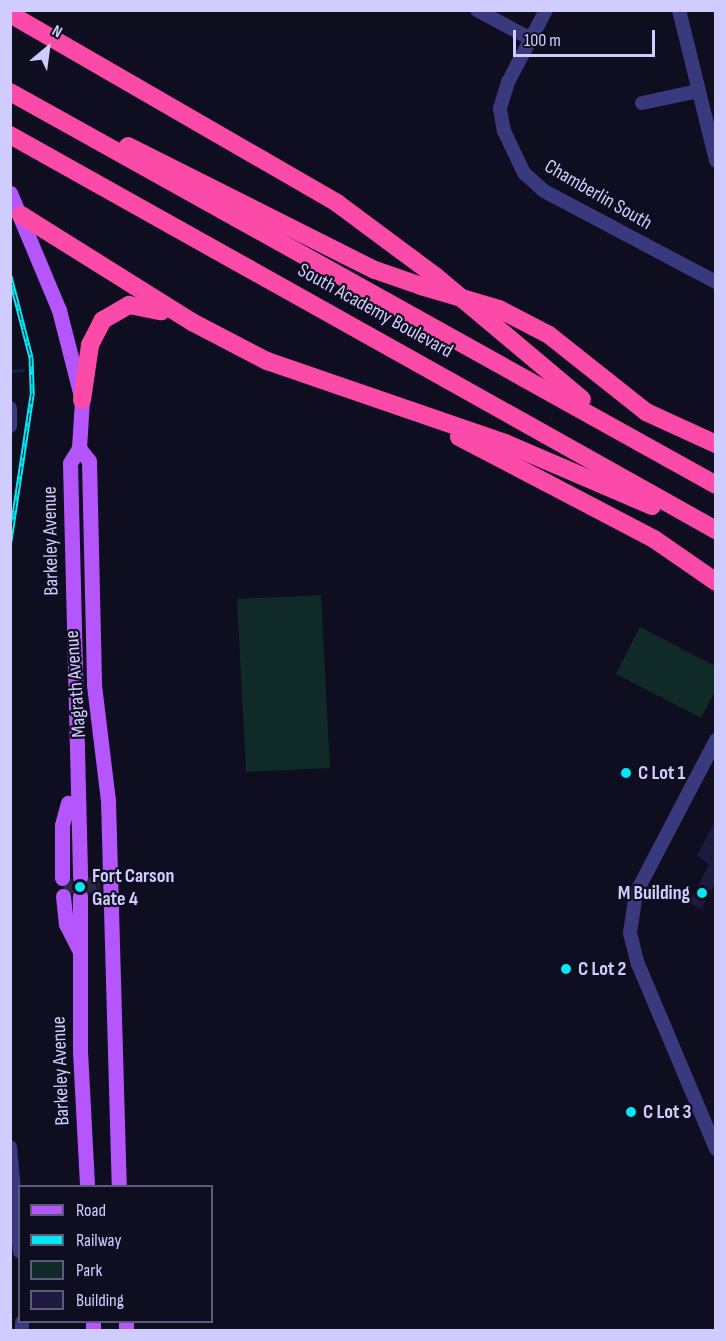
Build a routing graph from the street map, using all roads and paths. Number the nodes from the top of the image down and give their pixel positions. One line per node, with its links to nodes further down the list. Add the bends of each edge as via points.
1 (477, 10): 5 (street)
2 (546, 10): 5 (street, Chamberlin South)
3 (679, 10): 6 (street)
4 (10, 14): 22 (highway, via 338,203 434,275 559,382)
5 (531, 39): 14 (street, Chamberlin South, via 508,82 500,109 504,131 524,173 544,191)
6 (698, 91): 8 (street); 11 (street)
7 (10, 92): 9 (highway, South Academy Boulevard)
8 (642, 103)
9 (49, 113): 20 (highway, bridge, via 175,166 375,270 500,309 549,335 646,412); 22 (highway, South Academy Boulevard)
10 (10, 135): 24 (highway, South Academy Boulevard)
11 (716, 161)
12 (10, 194): 13 (main road, Magrath Avenue)
13 (21, 215): 15 (highway); 16 (main road, Magrath Avenue, via 59,310)
14 (714, 278)
15 (192, 322): 16 (highway, via 144,304 115,309 95,332); 18 (highway, via 267,361)
16 (82, 399): 21 (main road, Magrath Avenue)
17 (10, 408): 19 (street)
18 (401, 409): 25 (highway, via 515,447); 26 (highway, via 654,539)
19 (10, 426)
20 (716, 444)
21 (79, 448): 28 (main road, Barkeley Avenue, via 70,463); 33 (main road, Magrath Avenue, via 88,461 94,685 108,801)
22 (662, 454): 23 (highway, South Academy Boulevard)
23 (716, 485)
24 (716, 530)
25 (716, 535)
26 (716, 582)
27 (716, 740): 31 (street, via 636,893 630,933 638,964)
28 (77, 779): 28 (main road, Barkeley Avenue, via 75,877 62,825)
29 (80, 953): 29 (main road, Barkeley Avenue, via 66,924 76,896 88,930); 32 (main road, Barkeley Avenue)
30 (10, 1147): 34 (street)
31 (716, 1149)
32 (87, 1185)
33 (119, 1185)
34 (18, 1231)

